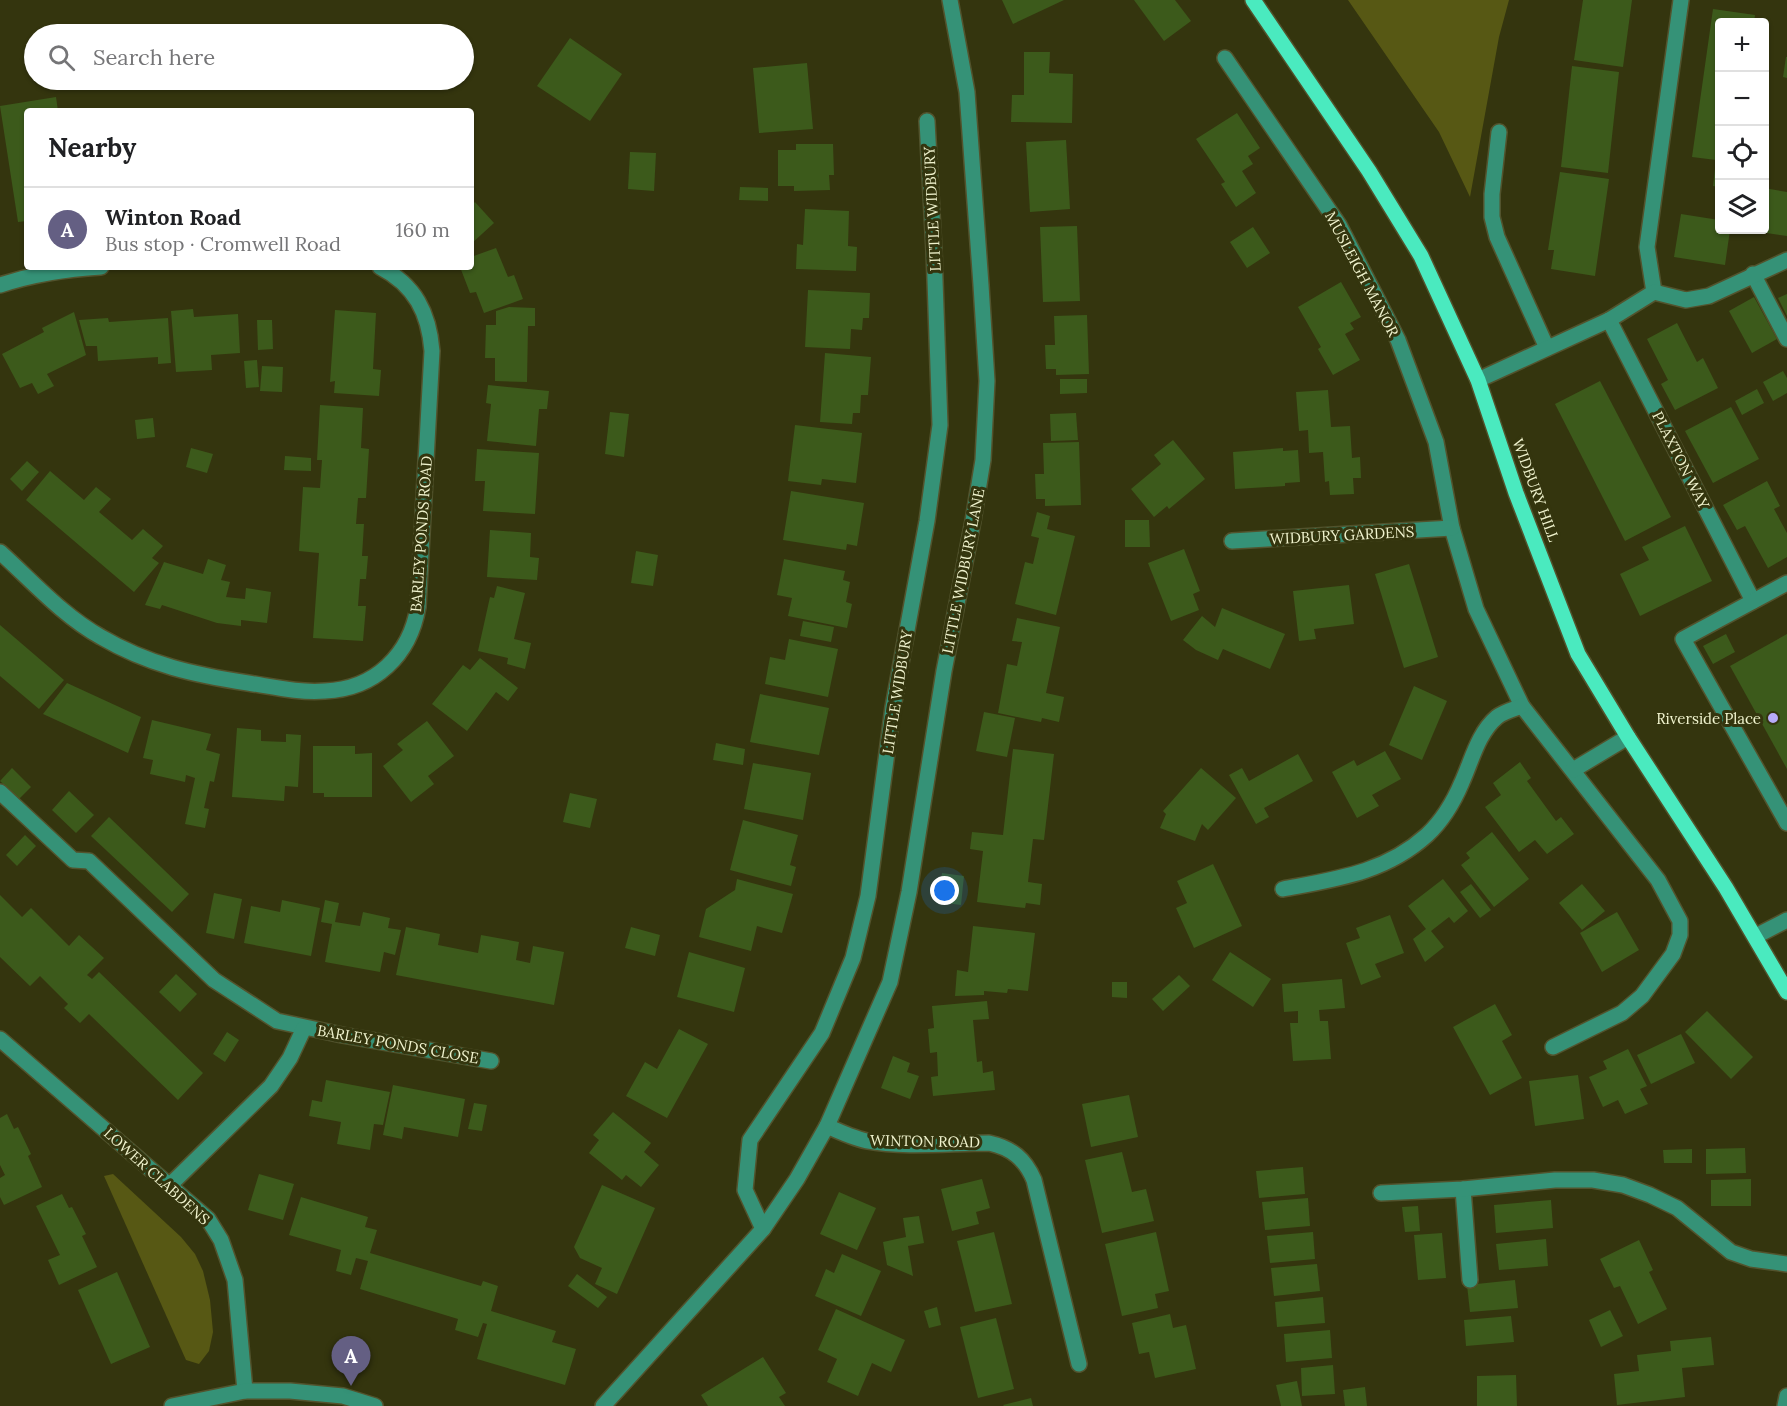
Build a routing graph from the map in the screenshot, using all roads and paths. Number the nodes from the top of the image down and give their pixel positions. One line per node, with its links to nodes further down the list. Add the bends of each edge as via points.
1 (940, 0): 5 (street)
2 (950, 0): 5 (street, LITTLE WIDBURY LANE)
3 (1253, 0): 18 (main road, WIDBURY HILL, via 1369,171 1421,256)
4 (1681, 0): 14 (street, via 1647,247)
5 (954, 23): 37 (street, LITTLE WIDBURY LANE, via 967,92 987,381 982,460 909,892 890,982)
6 (1225, 58): 19 (street, MUSLEIGH MANOR, via 1339,225 1398,340 1436,442)
7 (927, 121): 41 (street, LITTLE WIDBURY, via 940,425 927,520 893,707 868,896 853,958 822,1033 750,1140 745,1190)
8 (1499, 132): 17 (street, via 1492,217 1497,237)
9 (1787, 260): 12 (street)
10 (58, 270): 13 (street)
11 (385, 270): 21 (street, BARLEY PONDS ROAD, via 399,279 419,303 430,329 432,351 415,626 400,654 377,675 348,688 291,690 165,667 99,636 67,613)
12 (1753, 274): 14 (street, via 1708,296 1686,300); 16 (street)
13 (0, 285)
14 (1654, 292): 15 (street)
15 (1609, 320): 17 (street); 23 (street, PLAXTON WAY)
16 (1787, 339)
17 (1547, 348): 18 (street)
18 (1478, 380): 25 (main road, WIDBURY HILL, via 1516,493 1578,654)
19 (1452, 528): 20 (street, WIDBURY GARDENS); 24 (street, via 1476,609)
20 (1232, 542)
21 (0, 552)
22 (1787, 583): 23 (street)
23 (1753, 601): 28 (street, via 1683,639)
24 (1522, 706): 26 (street); 29 (street, via 1498,716 1488,726 1452,802 1428,834 1411,848 1375,868)
25 (1628, 737): 26 (street); 31 (main road, WIDBURY HILL)
26 (1573, 770): 35 (street, via 1658,880 1680,921 1680,935 1674,954 1642,996 1622,1013)
27 (0, 792): 33 (street, BARLEY PONDS CLOSE, via 73,860 89,861 214,980 277,1021)
28 (1787, 823)
29 (1283, 890)
30 (1787, 920): 31 (street)
31 (1756, 936): 32 (main road, WIDBURY HILL)
32 (1787, 992)
33 (304, 1028): 36 (street, BARLEY PONDS CLOSE); 38 (street, BARLEY PONDS CLOSE, via 291,1058 271,1086)
34 (0, 1039): 38 (street, LOWER CLABDENS)
35 (1553, 1047)
36 (491, 1061)
37 (827, 1126): 41 (street); 44 (street, WINTON ROAD, via 867,1141 989,1143 1018,1155 1034,1180)
38 (170, 1185): 45 (street, LOWER CLABDENS, via 208,1219 228,1260 235,1280)
39 (1462, 1189): 40 (street); 42 (street, via 1555,1180 1623,1185 1677,1208 1731,1252); 43 (street)
40 (1381, 1193)
41 (763, 1229): 49 (street)
42 (1787, 1264)
43 (1470, 1280)
44 (1078, 1364)
45 (245, 1391): 47 (street); 48 (street, via 343,1396)
46 (1787, 1396): 50 (street)
47 (172, 1406)
48 (375, 1406)
49 (603, 1406)
50 (1785, 1406)

